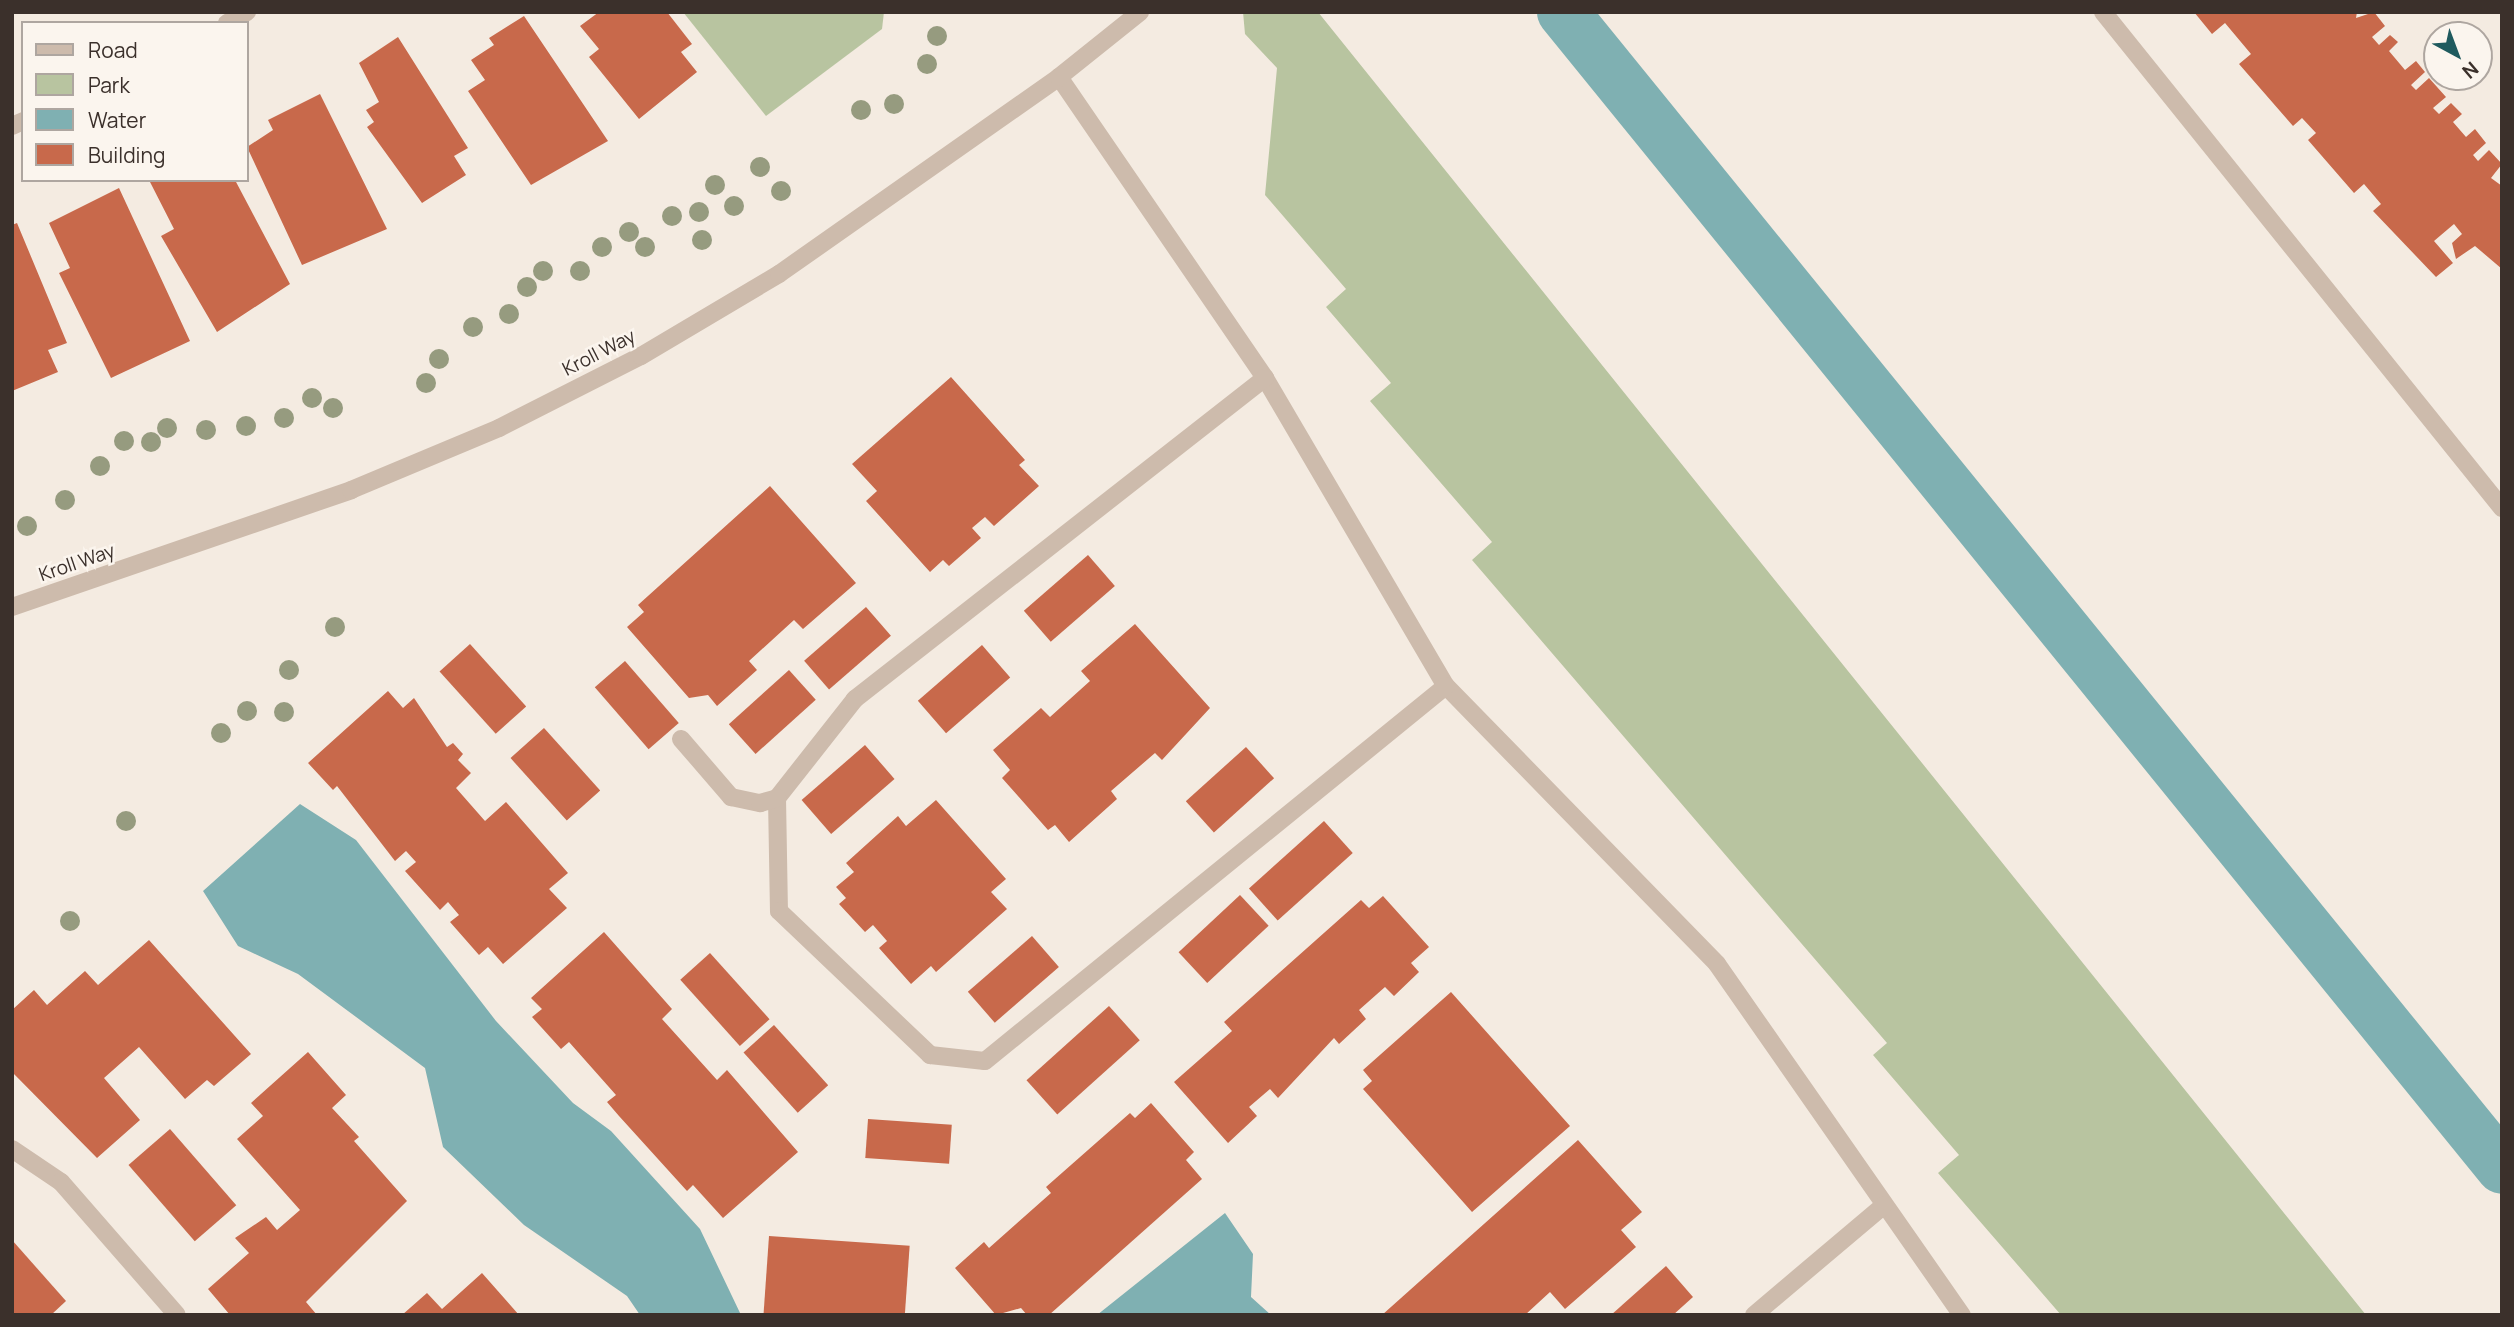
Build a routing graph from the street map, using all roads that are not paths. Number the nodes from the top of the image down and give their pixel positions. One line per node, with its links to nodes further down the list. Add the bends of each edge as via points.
1 (247, 12): 4 (street)
2 (1140, 12): 5 (street, Kroll Way)
3 (2104, 12): 7 (street)
4 (231, 21)
5 (1059, 77): 6 (street); 8 (street, Kroll Way, via 779,274 547,404 351,490)
6 (1265, 378): 9 (street); 11 (street, via 855,699)
7 (2502, 508)
8 (12, 607)
9 (1446, 686): 11 (street, via 985,1061 930,1055 779,911); 13 (street, via 1717,964)
10 (681, 740): 11 (street, via 731,797 760,803)
11 (777, 798)
12 (12, 1149): 14 (street, via 61,1182)
13 (1884, 1205): 15 (street); 16 (street)
14 (177, 1315)
15 (1754, 1315)
16 (1962, 1315)

